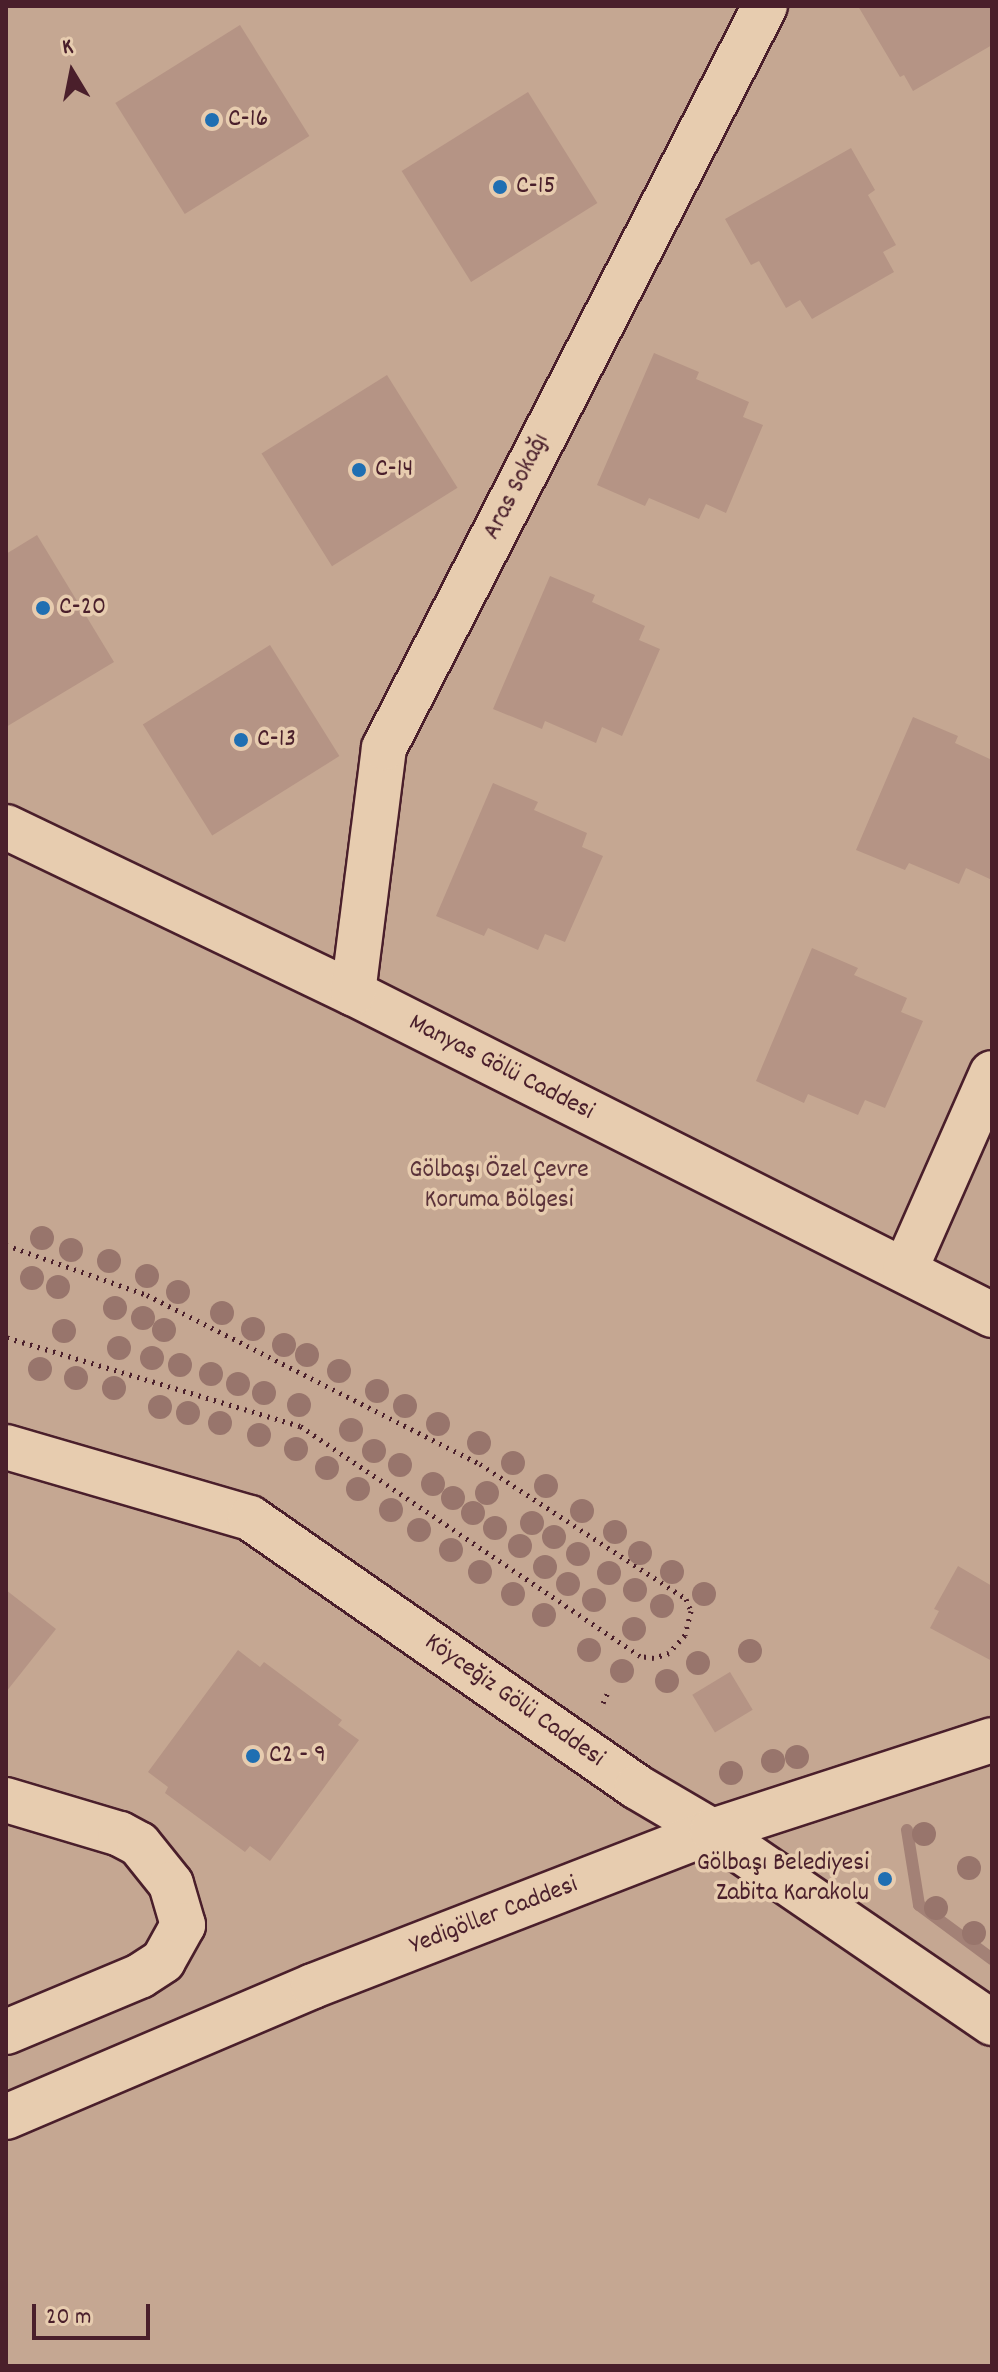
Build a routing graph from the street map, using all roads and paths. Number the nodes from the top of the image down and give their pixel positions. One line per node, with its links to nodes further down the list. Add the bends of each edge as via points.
1 (765, 6): 3 (street, Aras Sokağı, via 384,748)
2 (6, 827): 3 (street, Manyas Gölü Caddesi)
3 (353, 993): 6 (street, Manyas Gölü Caddesi)
4 (992, 1073): 6 (street)
5 (6, 1245): 8 (path, via 147,1295 480,1464 686,1599 691,1611 685,1635 662,1656 640,1656 300,1426)
6 (905, 1270): 7 (street, Manyas Gölü Caddesi)
7 (992, 1315)
8 (6, 1337)
9 (6, 1447): 14 (street, Köyceğiz Gölü Caddesi, via 250,1518 637,1787)
10 (608, 1692): 11 (path)
11 (603, 1703)
12 (992, 1740): 14 (street, Yedigöller Caddesi)
13 (6, 1800): 16 (street, via 139,1844 171,1884 183,1925 163,1961 140,1976)
14 (712, 1831): 15 (street, Köyceğiz Gölü Caddesi); 17 (street, Yedigöller Caddesi, via 313,1986)
15 (992, 2023)
16 (6, 2032)
17 (6, 2117)

